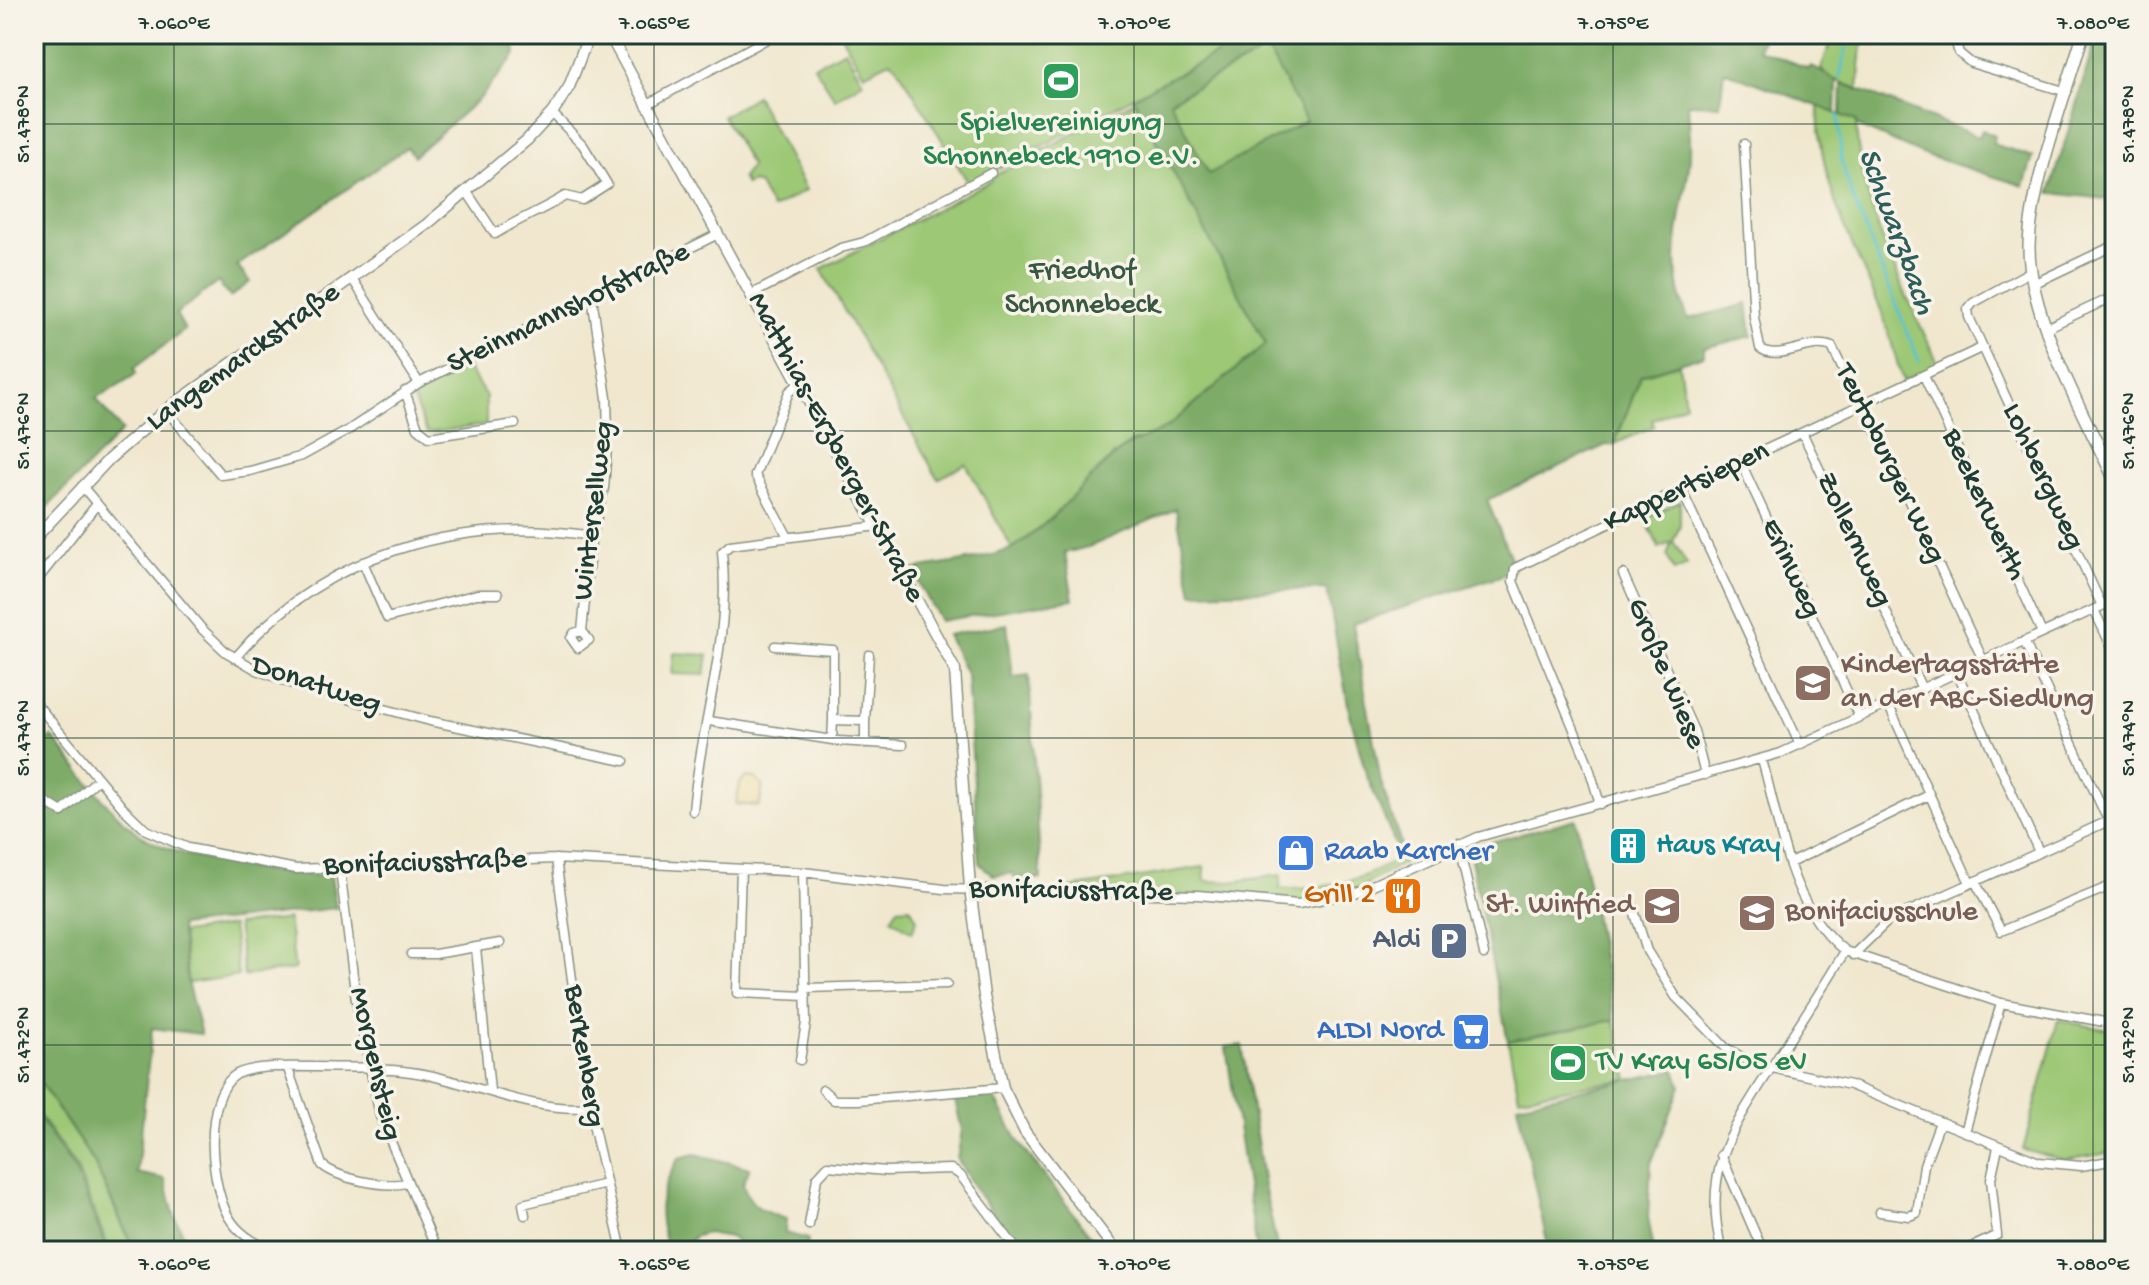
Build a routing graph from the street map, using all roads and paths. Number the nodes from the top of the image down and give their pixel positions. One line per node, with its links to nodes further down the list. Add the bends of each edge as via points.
1 (609, 34): 7 (street, Matthias-Erzberger-Straße)
2 (1953, 34): 6 (street, via 1959,53 1971,63)
3 (2083, 34): 6 (main road)
4 (771, 35): 7 (street)
5 (587, 36): 8 (street, Langemarckstraße, via 569,87)
6 (2067, 92): 14 (main road, via 2031,220)
7 (646, 105): 12 (street, Matthias-Erzberger-Straße)
8 (552, 113): 11 (street, Langemarckstraße); 11 (street, via 583,145 607,184 582,200 565,196 495,234)
9 (1744, 144): 25 (street, Teutoburger Weg, via 1760,348 1770,353 1819,344 1832,347)
10 (991, 173): 16 (street, via 864,242 841,248)
11 (467, 192): 15 (street, Langemarckstraße)
12 (718, 234): 16 (street, Matthias-Erzberger-Straße); 18 (street, Steinmannshofstraße)
13 (2115, 245): 14 (street)
14 (2032, 278): 19 (main road); 20 (street, via 1982,296 1968,309)
15 (353, 280): 23 (street, Steinmannshofstraße); 26 (street, Langemarckstraße)
16 (752, 294): 22 (street, Matthias-Erzberger-Straße)
17 (2115, 296): 19 (street)
18 (592, 297): 23 (street, Steinmannshofstraße); 36 (street, Wintersellweg, via 608,434 604,488)
19 (2046, 328): 29 (main road)
20 (1983, 347): 21 (street, Kappertsiepen); 44 (street, Lohbergweg)
21 (1924, 376): 25 (street, Kappertsiepen); 46 (street, Beekerwerth)
22 (801, 382): 35 (street, Matthias-Erzberger-Straße); 37 (street, via 789,392 755,475)
23 (419, 383): 24 (street, Steinmannshofstraße)
24 (405, 391): 26 (street, Steinmannshofstraße, via 302,456 230,475 221,475); 27 (street, via 418,428 429,437)
25 (1863, 406): 28 (street, Kappertsiepen); 52 (street, Teutoburger Weg)
26 (166, 410): 32 (street, Langemarckstraße)
27 (515, 424)
28 (1803, 434): 30 (street, Kappertsiepen); 54 (street, Zollernweg)
29 (2110, 457): 31 (main road)
30 (1741, 463): 33 (street, Kappertsiepen); 57 (street, Erinweg)
31 (2115, 480)
32 (82, 486): 34 (street, Donatweg); 38 (street, Langemarckstraße)
33 (1682, 491): 64 (street); 71 (street, Kappertsiepen, via 1513,572)
34 (97, 504): 41 (street); 51 (street, Donatweg, via 202,629)
35 (878, 526): 37 (street); 84 (street, Matthias-Erzberger-Straße, via 957,677)
36 (592, 536): 39 (street, via 516,528 477,531 423,540); 45 (street, Wintersellweg)
37 (788, 537): 59 (street, via 730,545 722,552 725,605)
38 (34, 539)
39 (363, 562): 42 (street, via 387,618 477,594); 51 (street, via 303,596)
40 (1623, 574): 67 (street, Große Wiese, via 1694,731)
41 (34, 584)
42 (498, 594)
43 (2115, 600): 44 (street, Bonifaciusstraße)
44 (2098, 608): 46 (street, Bonifaciusstraße); 49 (street, Lohbergweg)
45 (582, 631)
46 (2042, 633): 47 (street, Bonifaciusstraße)
47 (2024, 641): 52 (street, Bonifaciusstraße); 73 (street)
48 (775, 646): 58 (street, via 833,650)
49 (2115, 654)
50 (869, 655): 60 (street)
51 (235, 658): 66 (street, Donatweg, via 298,686 430,721)
52 (1983, 660): 53 (street, Bonifaciusstraße)
53 (1957, 673): 54 (street, Bonifaciusstraße); 76 (street)
54 (1922, 689): 56 (street, Bonifaciusstraße)
55 (34, 701): 68 (street, Bonifaciusstraße)
56 (1888, 704): 57 (street, Bonifaciusstraße); 70 (street)
57 (1859, 717): 64 (street, Bonifaciusstraße)
58 (833, 720): 60 (street); 61 (street)
59 (709, 721): 61 (street); 72 (street, via 698,755)
60 (865, 721): 62 (street)
61 (832, 740): 62 (street)
62 (865, 743): 63 (street)
63 (903, 745)
64 (1800, 745): 65 (street, Bonifaciusstraße)
65 (1762, 760): 67 (street, Bonifaciusstraße); 78 (street)
66 (624, 761)
67 (1705, 775): 71 (street, Bonifaciusstraße)
68 (98, 779): 69 (street, via 62,812); 79 (street, Bonifaciusstraße, via 146,830 166,841 296,869)
69 (34, 795)
70 (1929, 795): 78 (street); 82 (street)
71 (1600, 804): 75 (street, Bonifaciusstraße)
72 (693, 811)
73 (2112, 819): 74 (street); 76 (street)
74 (2115, 835)
75 (1458, 844): 84 (street, Bonifaciusstraße, via 1364,889 1320,902); 90 (street)
76 (2039, 852): 82 (street)
77 (556, 859): 79 (street, Bonifaciusstraße); 80 (street, Bonifaciusstraße); 102 (street, Berkenberg)
78 (1790, 863): 88 (street, via 1811,916)
79 (340, 869): 97 (street, Morgensteig, via 356,1000)
80 (741, 869): 81 (street, Bonifaciusstraße); 92 (street, via 737,993)
81 (803, 872): 84 (street, Bonifaciusstraße); 92 (street)
82 (1973, 882): 83 (street, via 2001,931); 88 (street, via 1888,921)
83 (2113, 885)
84 (970, 888): 99 (street, Matthias-Erzberger-Straße)
85 (1631, 901): 98 (street, via 1647,951 1676,997 1726,1048)
86 (500, 943): 87 (street)
87 (476, 948): 89 (street); 101 (street)
88 (1849, 953): 93 (street); 98 (street)
89 (411, 954)
90 (1484, 954)
91 (947, 984): 92 (street)
92 (806, 992): 95 (street)
93 (2001, 1003): 94 (street); 104 (street)
94 (2115, 1024)
95 (800, 1060)
96 (288, 1069): 97 (street); 108 (street, via 322,1165 388,1185); 113 (street, via 251,1069 231,1078 218,1097 214,1123 216,1171 228,1216 241,1233)
97 (371, 1069): 101 (street, via 422,1072); 108 (street, Morgensteig, via 380,1116)
98 (1770, 1069): 103 (street, via 1850,1085); 106 (street, via 1731,1129)
99 (1003, 1088): 100 (street, via 858,1100 834,1100); 117 (street, Matthias-Erzberger-Straße, via 1025,1132)
100 (823, 1090)
101 (490, 1091): 102 (street, via 553,1108)
102 (589, 1107): 109 (street, Berkenberg)
103 (1940, 1122): 104 (street); 110 (street, via 1924,1165 1917,1213)
104 (1965, 1132): 105 (street)
105 (1998, 1147): 107 (street, via 2053,1165); 120 (street, via 1991,1179 1997,1235)
106 (1721, 1155): 118 (street, via 1715,1197); 119 (street)
107 (2115, 1160)
108 (406, 1183): 114 (street, Morgensteig)
109 (606, 1184): 111 (street, via 523,1204); 115 (street, Berkenberg)
110 (1880, 1212)
111 (525, 1215)
112 (809, 1225): 116 (street, via 817,1178 828,1166 886,1171 945,1168 960,1175)
113 (278, 1251)
114 (437, 1251)
115 (622, 1251)
116 (1018, 1251)
117 (1116, 1251)
118 (1722, 1251)
119 (1763, 1251)
120 (1964, 1251)

